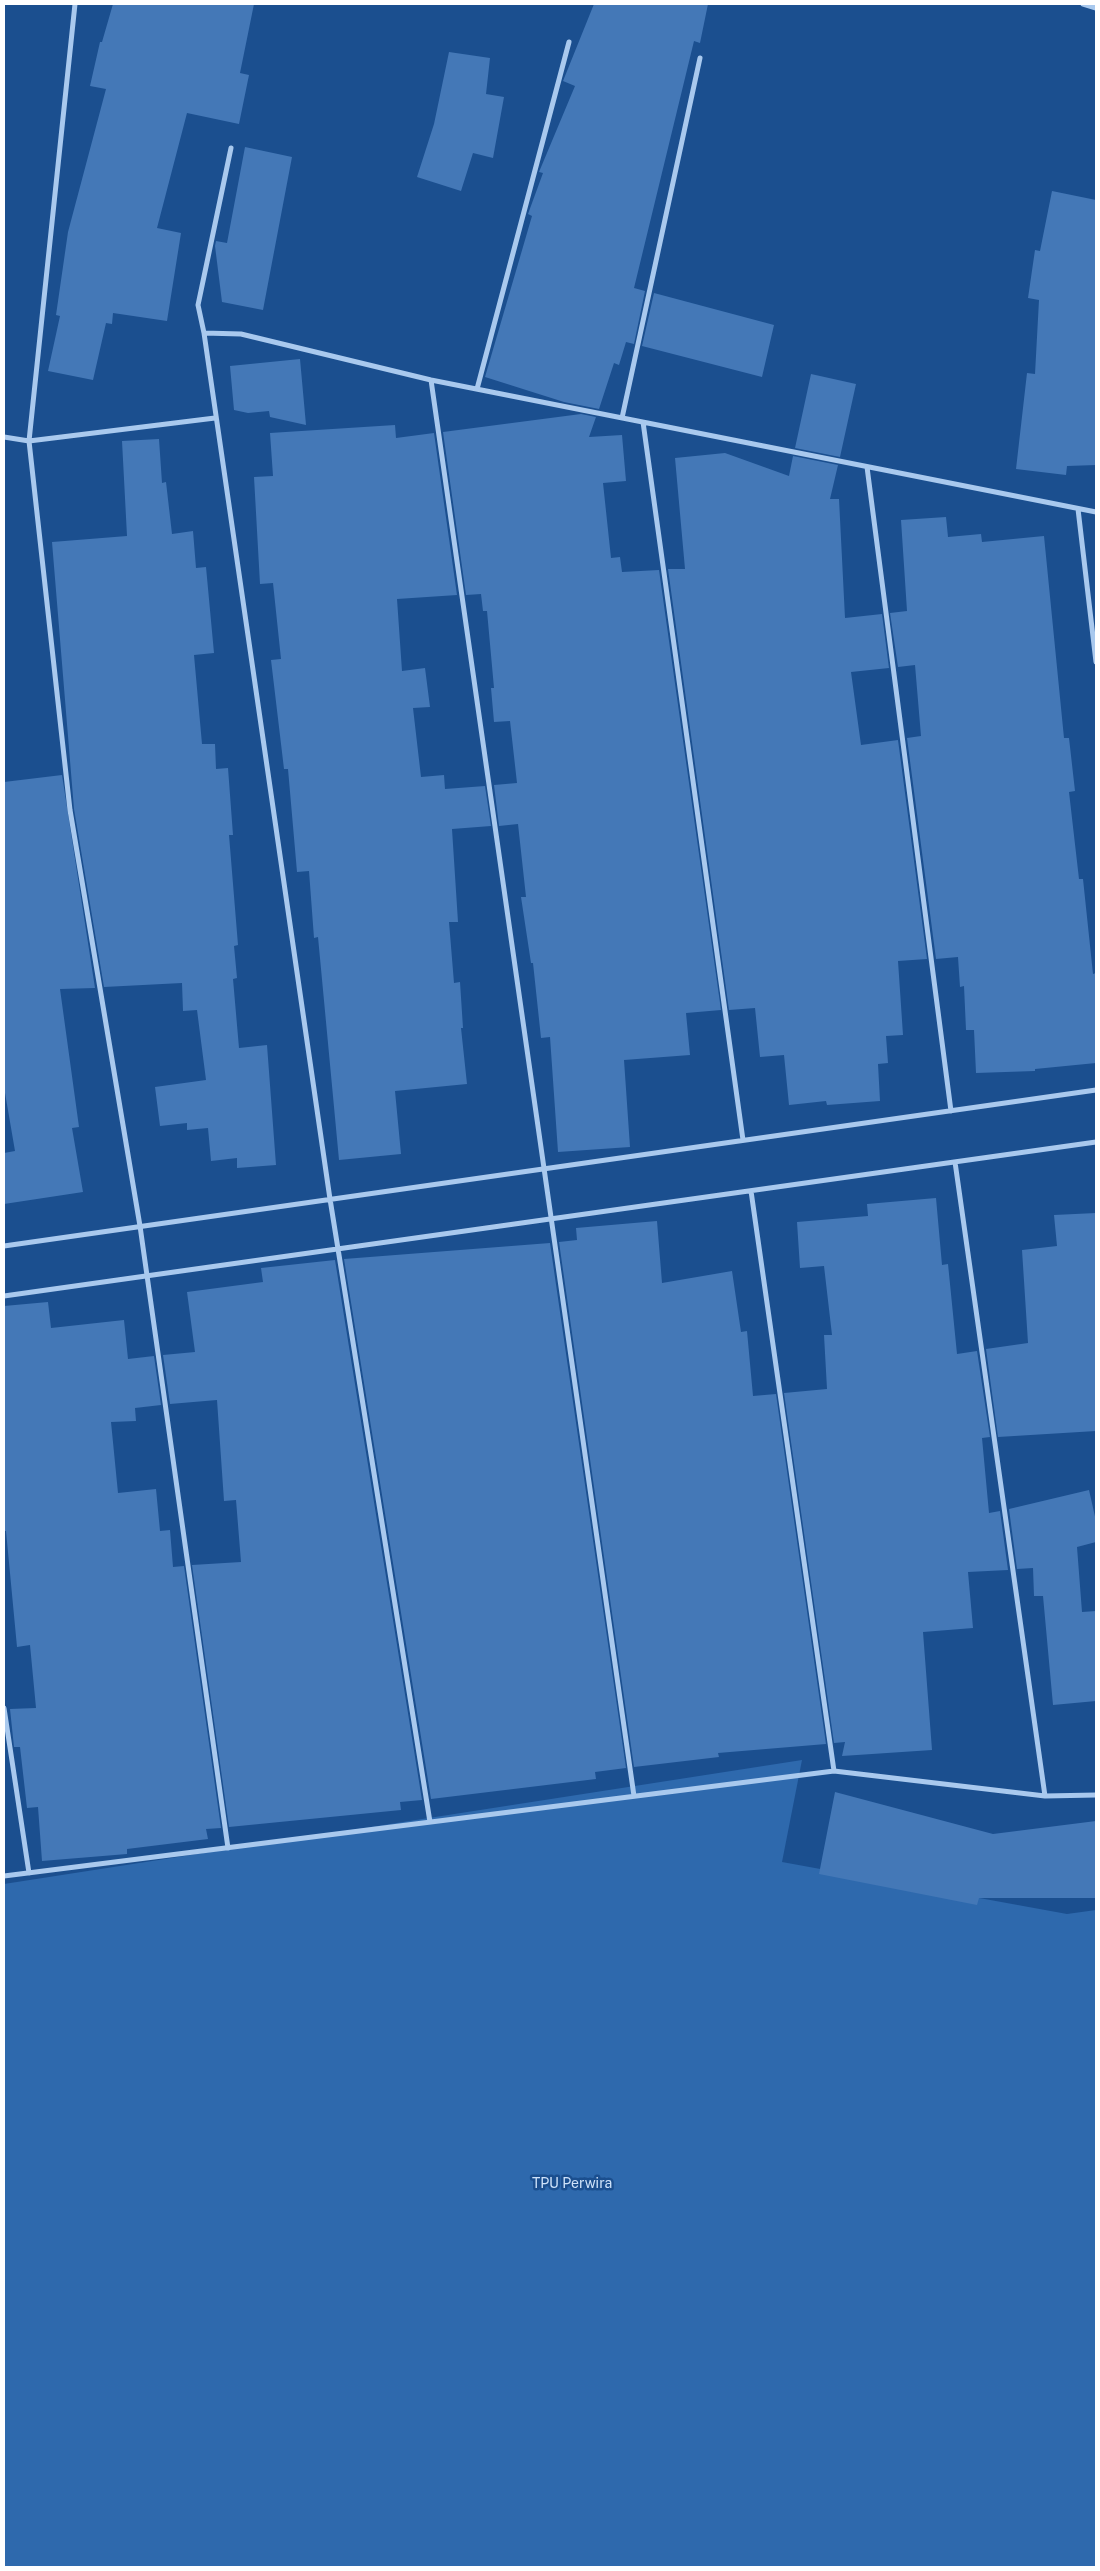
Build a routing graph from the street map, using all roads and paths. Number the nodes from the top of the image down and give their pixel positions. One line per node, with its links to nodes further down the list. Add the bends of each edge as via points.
1 (75, 4): 14 (street)
2 (1083, 4): 3 (street)
3 (1096, 8)
4 (569, 42): 9 (street)
5 (700, 58): 11 (street)
6 (231, 148): 7 (street, via 198,305)
7 (204, 333): 8 (street, via 240,334); 10 (street)
8 (431, 380): 9 (street); 24 (street)
9 (477, 389): 11 (street)
10 (215, 418): 14 (street); 26 (street)
11 (622, 418): 12 (street)
12 (643, 422): 15 (street); 21 (street)
13 (4, 436): 14 (street)
14 (29, 441): 28 (street, via 70,810)
15 (866, 467): 16 (street); 20 (street)
16 (1078, 509): 17 (street); 18 (street)
17 (1096, 512)
18 (1096, 662)
19 (1096, 1090): 20 (street)
20 (951, 1111): 21 (street)
21 (743, 1140): 24 (street)
22 (1096, 1142): 23 (street)
23 (955, 1162): 25 (street); 37 (street)
24 (544, 1169): 26 (street); 27 (street)
25 (751, 1191): 27 (street); 34 (street)
26 (330, 1199): 28 (street); 30 (street)
27 (552, 1219): 30 (street); 36 (street)
28 (140, 1226): 29 (street); 31 (street)
29 (4, 1246)
30 (339, 1249): 31 (street); 38 (street)
31 (147, 1276): 32 (street); 39 (street)
32 (4, 1296)
33 (4, 1708): 40 (street)
34 (834, 1770): 36 (street); 37 (street)
35 (1096, 1795): 37 (street)
36 (634, 1796): 38 (street)
37 (1045, 1796)
38 (430, 1822): 39 (street)
39 (228, 1848): 40 (street)
40 (29, 1873): 41 (street)
41 (4, 1876)

